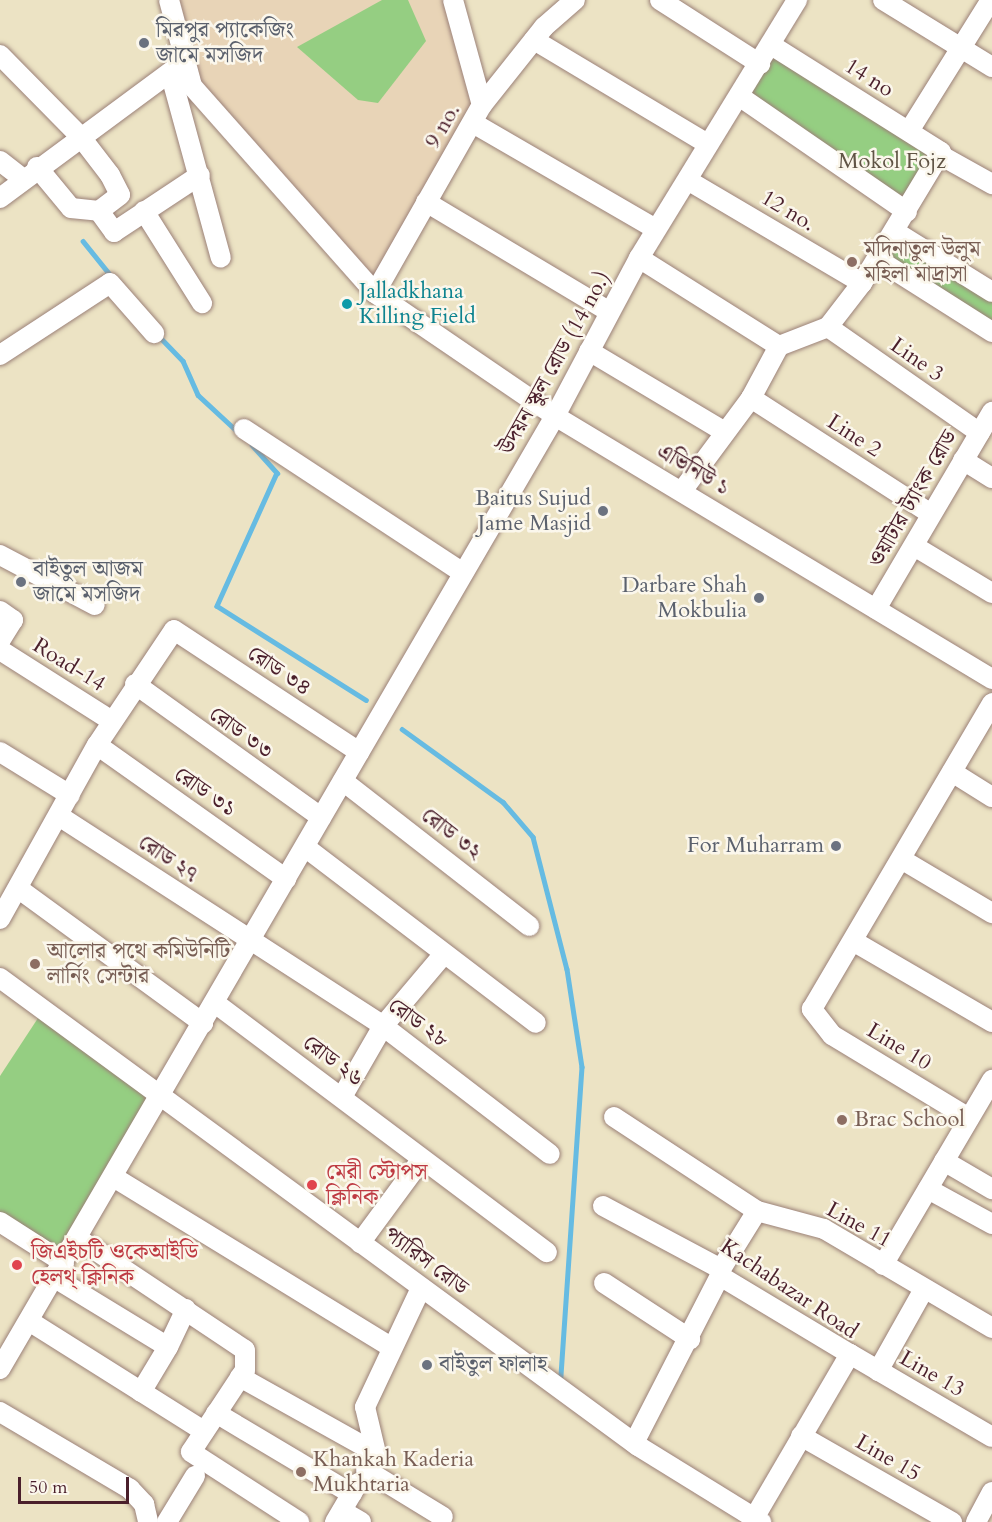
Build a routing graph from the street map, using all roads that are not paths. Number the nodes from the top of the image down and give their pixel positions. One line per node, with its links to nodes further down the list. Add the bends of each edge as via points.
1 (169, 0): 12 (street)
2 (453, 0): 16 (street)
3 (576, 0): 8 (street, 9 no.)
4 (660, 0): 13 (street)
5 (797, 0): 9 (street, উদয়ন স্কুল রোড (14 no.))
6 (883, 0): 10 (street)
7 (991, 0): 10 (street)
8 (534, 40): 16 (street, 9 no.); 20 (street)
9 (771, 45): 13 (street, উদয়ন স্কুল রোড (14 no.)); 18 (street, 14 no)
10 (961, 47): 14 (street); 18 (street)
11 (0, 55): 19 (street)
12 (179, 63): 19 (street); 24 (street, via 172,83); 39 (street, এভিনিউ ১, via 192,86)
13 (760, 64): 15 (street, উদয়ন স্কুল রোড (14 no.))
14 (992, 67)
15 (739, 96): 20 (street, উদয়ন স্কুল রোড (14 no.)); 31 (street)
16 (482, 105): 17 (street, 9 no.)
17 (473, 123): 28 (street, 9 no.); 32 (street)
18 (909, 130): 21 (street, 14 no)
19 (80, 136): 23 (street); 29 (street, via 120,195)
20 (708, 144): 25 (street, উদয়ন স্কুল রোড (14 no.))
21 (940, 154): 26 (street, 14 no); 31 (street)
22 (0, 161): 23 (street)
23 (30, 173): 27 (street); 29 (street, via 71,208)
24 (200, 175): 30 (street); 34 (street)
25 (688, 181): 32 (street, উদয়ন স্কুল রোড (14 no.)); 37 (street, 12 no.)
26 (992, 184)
27 (0, 198)
28 (426, 202): 39 (street, 9 no.); 41 (street)
29 (99, 211): 30 (street, via 114,232)
30 (144, 211): 40 (street)
31 (906, 212): 33 (street)
32 (656, 229): 35 (street, উদয়ন স্কুল রোড (14 no.))
33 (894, 231): 36 (street); 38 (street)
34 (221, 258)
35 (639, 258): 41 (street, উদয়ন স্কুল রোড (14 no.)); 45 (street)
36 (877, 259): 37 (street); 43 (street)
37 (862, 283): 42 (street)
38 (992, 292)
39 (375, 293): 50 (street, এভিনিউ ১)
40 (202, 303)
41 (610, 312): 46 (street, উদয়ন স্কুল রোড (14 no.))
42 (828, 327): 45 (street); 53 (street, Line 3)
43 (992, 332)
44 (154, 333): 47 (street, via 110,283)
45 (779, 346): 48 (street)
46 (589, 351): 50 (street, উদয়ন স্কুল রোড (14 no.)); 52 (street)
47 (0, 355)
48 (751, 398): 52 (street); 57 (street, Line 2)
49 (992, 412): 53 (street, ওয়াটার ট্যাংক রোড)
50 (555, 416): 56 (street, এভিনিউ ১); 60 (street, উদয়ন স্কুল রোড (14 no.))
51 (244, 429): 60 (street)
52 (725, 432): 56 (street)
53 (980, 433): 54 (street, ওয়াটার ট্যাংক রোড)
54 (963, 460): 55 (street); 57 (street, ওয়াটার ট্যাংক রোড)
55 (992, 478)
56 (682, 491): 63 (street, এভিনিউ ১)
57 (932, 514): 58 (street, ওয়াটার ট্যাংক রোড)
58 (914, 546): 61 (street); 63 (street, ওয়াটার ট্যাংক রোড)
59 (0, 555): 62 (street)
60 (463, 573): 73 (street, উদয়ন স্কুল রোড (14 no.))
61 (992, 593)
62 (95, 605)
63 (876, 609): 67 (street, এভিনিউ ১)
64 (7, 615): 65 (street)
65 (0, 641)
66 (0, 650): 70 (street, Road-14)
67 (992, 679)
68 (135, 684): 70 (street); 73 (street, রোড ৩৪, via 174,630); 79 (street, রোড ৩৩)
69 (992, 703): 74 (street)
70 (112, 721): 71 (street)
71 (97, 745): 76 (street); 82 (street, রোড ৩১)
72 (0, 752): 76 (street)
73 (359, 752): 75 (street)
74 (952, 772): 77 (street); 81 (street)
75 (343, 781): 79 (street); 86 (street, রোড ৩২)
76 (70, 795): 78 (street)
77 (992, 798)
78 (59, 816): 83 (street); 88 (street, রোড ২৭)
79 (321, 818): 80 (street)
80 (305, 847): 82 (street); 89 (street)
81 (902, 859): 84 (street); 87 (street)
82 (286, 879): 88 (street)
83 (19, 889): 85 (street); 93 (street)
84 (992, 913)
85 (0, 919)
86 (529, 926)
87 (853, 941): 92 (street); 100 (street, Line 10, via 813,1009 832,1035)
88 (249, 943): 91 (street); 95 (street, রোড ২৮)
89 (443, 955): 94 (street); 95 (street)
90 (0, 978): 97 (street, প্যারিস রোড)
91 (215, 1004): 93 (street); 98 (street, রোড ২৬)
92 (992, 1022)
93 (203, 1023): 97 (street)
94 (536, 1023)
95 (383, 1026): 98 (street); 101 (street, রোড ২৮)
96 (990, 1086): 100 (street)
97 (162, 1094): 104 (street); 112 (street, প্যারিস রোড)
98 (342, 1097): 102 (street, রোড ২৬)
99 (614, 1118): 108 (street)
100 (969, 1118): 103 (street)
101 (550, 1154)
102 (422, 1159): 112 (street); 113 (street, রোড ২৬)
103 (944, 1161): 105 (street); 106 (street)
104 (115, 1178): 111 (street); 126 (street)
105 (928, 1189): 110 (street); 114 (street)
106 (992, 1189)
107 (603, 1206): 116 (street, Kachabazar Road)
108 (757, 1211): 114 (street, Line 11, via 824,1229); 116 (street)
109 (0, 1222): 115 (street)
110 (992, 1224)
111 (80, 1240): 115 (street); 120 (street)
112 (360, 1243): 118 (street, প্যারিস রোড)
113 (547, 1252)
114 (883, 1265): 119 (street, Line 11)
115 (60, 1270): 121 (street); 125 (street)
116 (721, 1273): 124 (street); 127 (street, Kachabazar Road)
117 (604, 1283): 124 (street)
118 (421, 1288): 126 (street); 137 (street, প্যারিস রোড)
119 (924, 1289): 122 (street, Line 11); 129 (street, Line 13)
120 (186, 1309): 125 (street); 130 (street, via 245,1350)
121 (29, 1321): 123 (street); 131 (street)
122 (992, 1328)
123 (8, 1336): 128 (street)
124 (690, 1339): 137 (street)
125 (168, 1347): 131 (street)
126 (392, 1348): 138 (street, via 364,1407)
127 (850, 1354): 129 (street, Line 13); 135 (street, Kachabazar Road)
128 (0, 1369)
129 (878, 1371): 136 (street, Line 13)
130 (240, 1377): 133 (street); 138 (street)
131 (141, 1392): 134 (street)
132 (0, 1412): 146 (street, via 129,1489 144,1504)
133 (216, 1413): 134 (street); 141 (street)
134 (204, 1431): 148 (street, via 191,1452)
135 (801, 1436): 145 (street, Kachabazar Road); 150 (street, Line 15)
136 (992, 1437)
137 (634, 1443): 145 (street, প্যারিস রোড)
138 (376, 1452): 139 (street)
139 (366, 1470): 141 (street); 144 (street)
140 (195, 1476): 147 (street)
141 (352, 1494): 143 (street)
142 (990, 1501): 151 (street)
143 (338, 1516): 149 (street)
144 (443, 1517)
145 (758, 1521)
146 (148, 1522)
147 (167, 1522)
148 (299, 1522)
149 (361, 1522)
150 (952, 1522)
151 (976, 1522)

